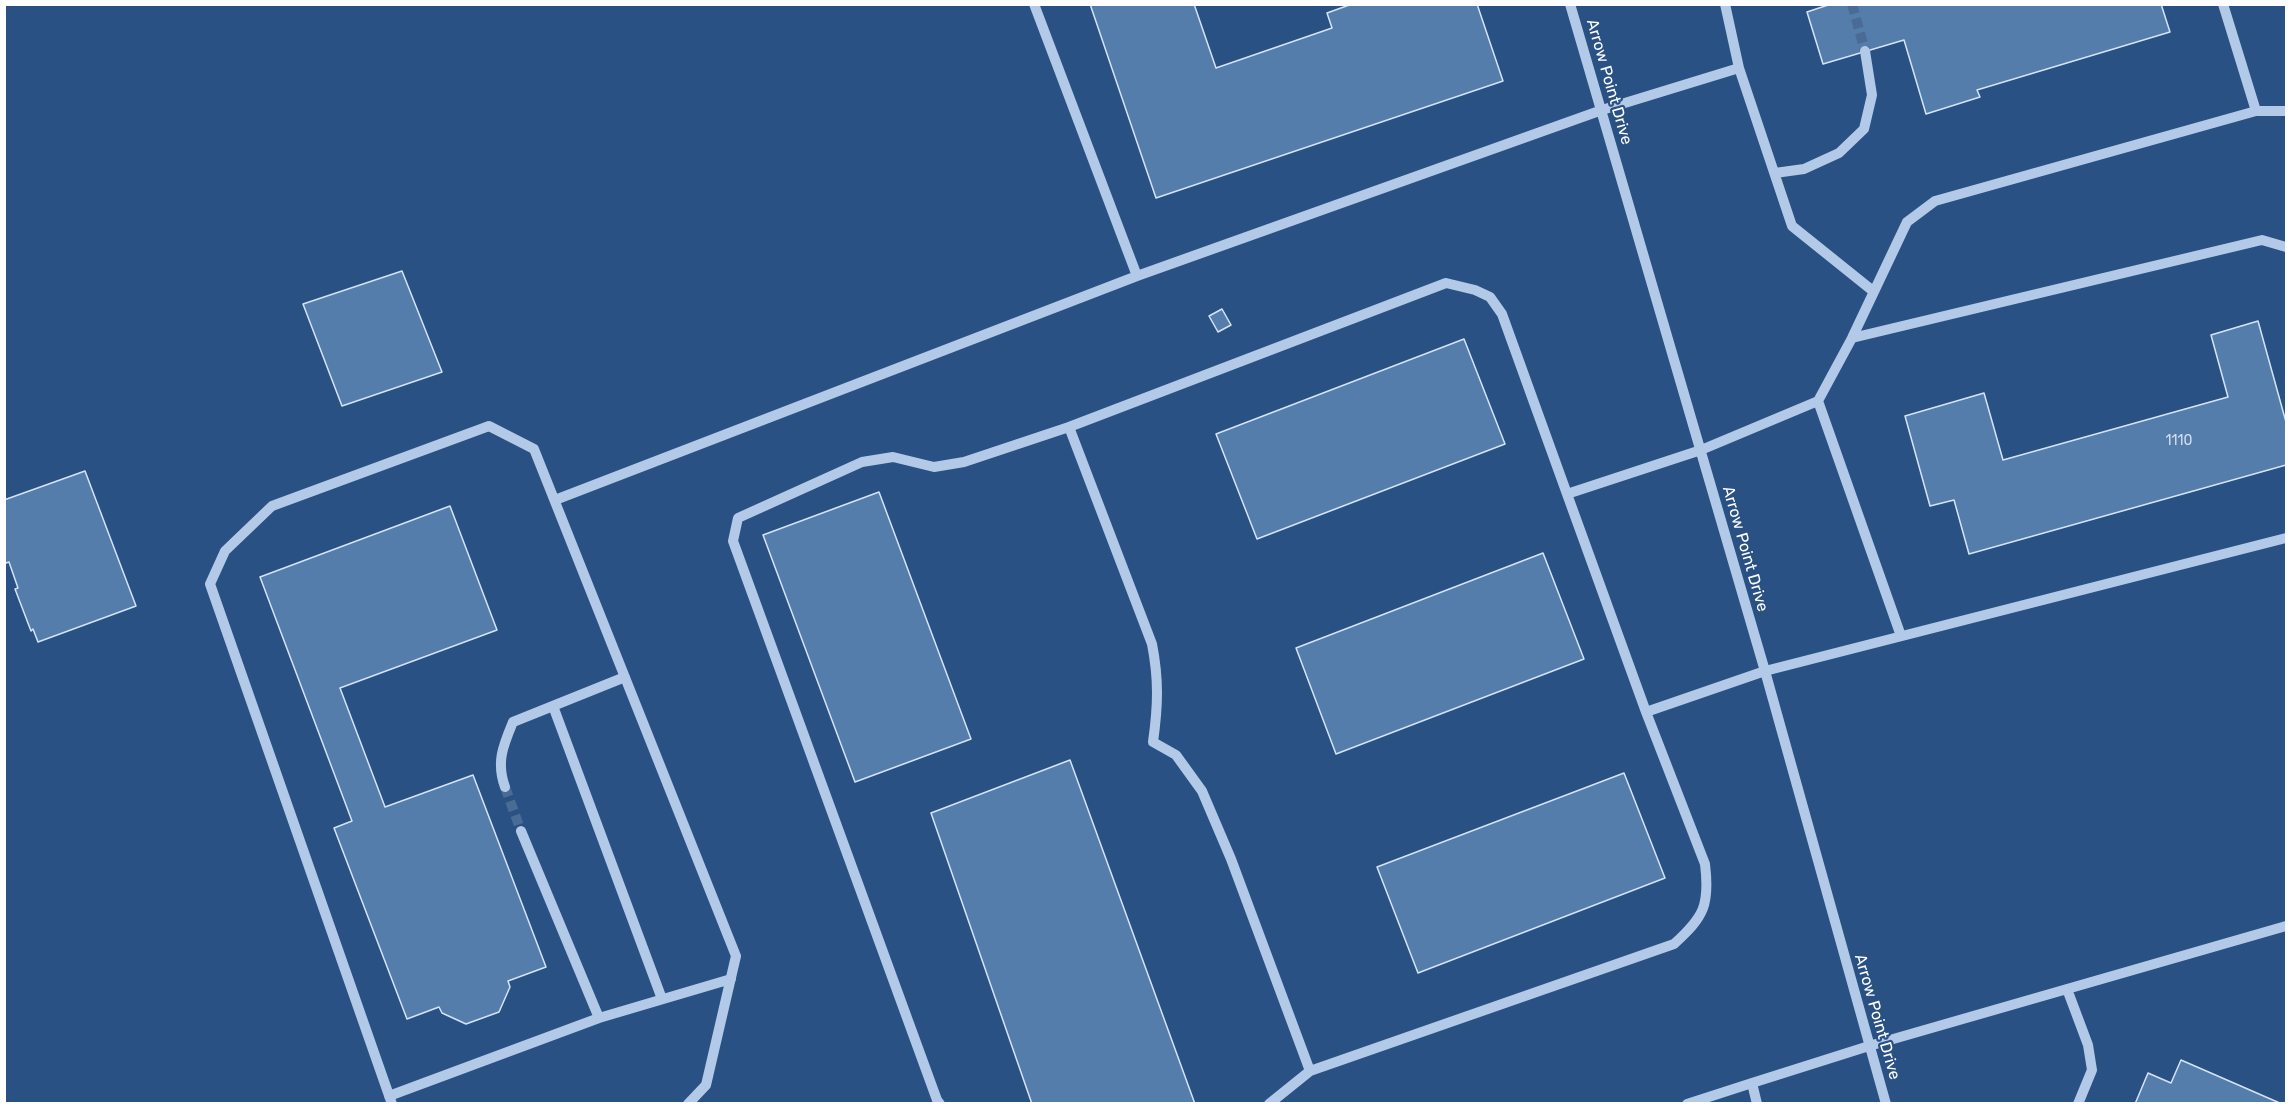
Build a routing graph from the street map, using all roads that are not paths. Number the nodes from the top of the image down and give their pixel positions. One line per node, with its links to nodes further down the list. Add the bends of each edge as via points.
1 (1034, 4): 12 (street)
2 (1570, 4): 7 (street, Arrow Point Drive)
3 (1725, 4): 6 (street)
4 (2223, 4): 8 (street)
5 (1865, 51): 10 (street, via 1872,95 1864,129 1839,153 1804,169)
6 (1739, 68): 7 (street); 10 (street)
7 (1602, 110): 12 (street); 17 (street, Arrow Point Drive)
8 (2256, 111): 9 (street); 13 (street, via 1935,201 1907,222)
9 (2286, 111)
10 (1775, 173): 13 (street, via 1792,226)
11 (2286, 247): 14 (street, via 2262,240)
12 (1137, 276): 19 (street)
13 (1873, 291): 14 (street)
14 (1852, 338): 15 (street)
15 (1818, 401): 17 (street); 21 (street)
16 (1069, 427): 18 (street, via 1446,283 1490,297 1502,314); 34 (street, via 1152,644 1158,703 1153,742 1176,755 1202,791); 38 (street, via 954,464 934,467 893,457 862,462 738,518 733,541)
17 (1701, 450): 18 (street); 22 (street, Arrow Point Drive)
18 (1567, 494): 25 (street)
19 (555, 500): 23 (street); 36 (street, via 534,449 489,426 272,506 225,551 210,584)
20 (2286, 538): 21 (street)
21 (1901, 636): 22 (street)
22 (1765, 671): 25 (street); 33 (street, Arrow Point Drive)
23 (625, 677): 24 (street); 29 (street, via 736,957)
24 (553, 706): 26 (street, via 513,722 504,744 500,772); 31 (street)
25 (1646, 712): 34 (street, via 1705,864 1708,890 1704,909 1689,931 1674,944)
26 (505, 787)
27 (522, 831): 32 (street)
28 (2286, 926): 30 (street)
29 (731, 979): 31 (street); 37 (street, via 706,1085)
30 (2067, 989): 33 (street); 43 (street, via 2088,1045 2091,1070)
31 (662, 999): 32 (street)
32 (599, 1018): 36 (street)
33 (1869, 1046): 35 (street); 42 (street, Arrow Point Drive)
34 (1311, 1071): 39 (street)
35 (1752, 1083): 40 (street); 41 (street)
36 (391, 1100)
37 (688, 1104)
38 (940, 1104)
39 (1269, 1104)
40 (1687, 1104)
41 (1757, 1104)
42 (1886, 1104)
43 (2078, 1104)

